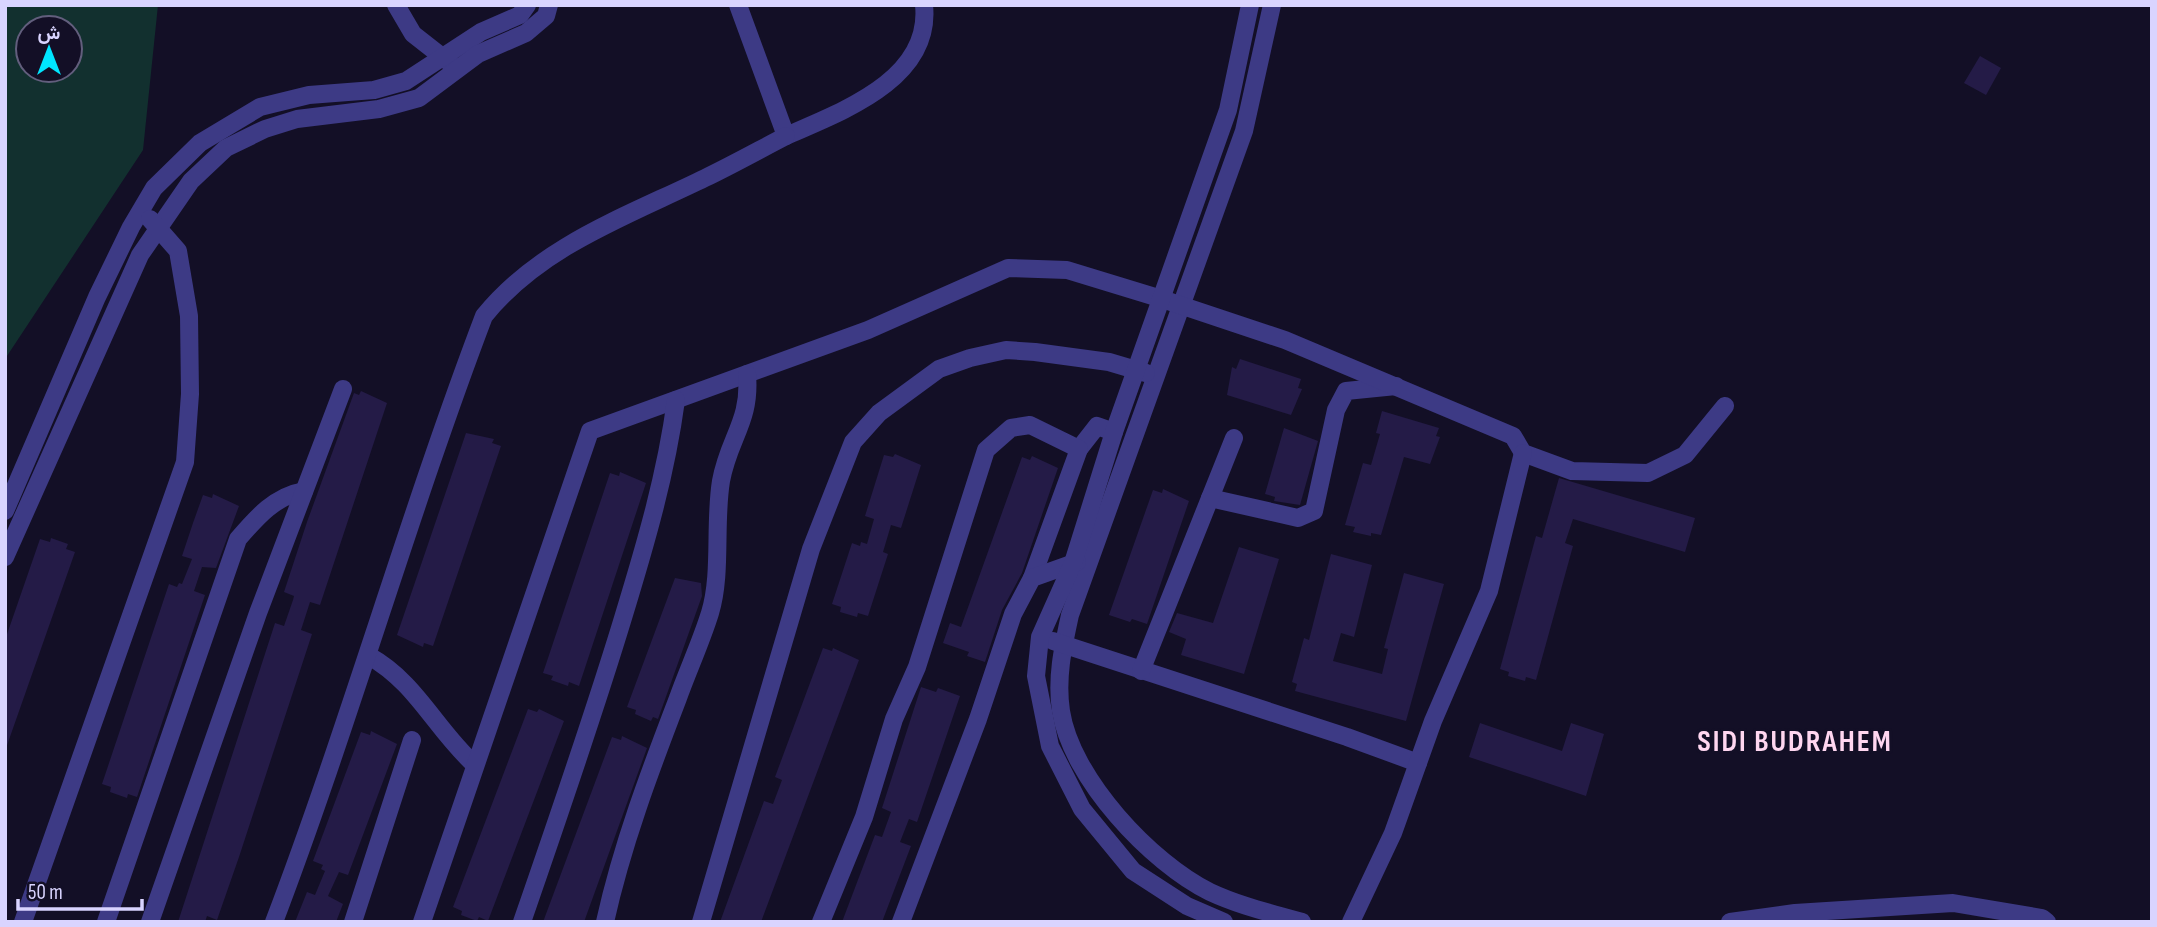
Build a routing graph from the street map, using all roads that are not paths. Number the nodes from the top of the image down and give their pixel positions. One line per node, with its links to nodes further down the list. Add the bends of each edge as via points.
1 (396, 5): 8 (street, via 414,34)
2 (527, 5): 8 (street, via 520,15 481,32)
3 (549, 5): 9 (street, via 546,16 526,33 478,54)
4 (738, 5): 10 (street)
5 (924, 5): 10 (street, via 916,50 887,83 836,114)
6 (1250, 5): 13 (street, via 1228,110)
7 (1272, 5): 14 (street, via 1244,131)
8 (442, 58): 9 (street); 11 (street, via 406,81 374,90 309,95 260,107 200,144 154,188)
9 (460, 70): 12 (street, via 419,98 398,106 297,119 226,148 191,181)
10 (786, 136): 35 (street, via 576,238 506,289 484,316)
11 (141, 211): 12 (street); 28 (street, via 97,297)
12 (158, 226): 29 (street, via 108,324); 40 (street, via 178,251 189,316 185,462)
13 (1162, 299): 14 (street); 15 (street); 16 (street, via 1068,270 1008,268 868,330)
14 (1180, 305): 17 (street); 18 (street)
15 (1136, 370): 17 (street); 22 (street); 48 (street, via 1035,352 1006,350 970,358 939,369 879,413 853,442 811,549)
16 (747, 374): 20 (street); 47 (street, via 745,417 731,443 721,478 710,611 654,761 613,883)
17 (1156, 376): 30 (street)
18 (1398, 385): 25 (street, via 1513,436); 27 (street, via 1346,391 1336,410 1314,512 1298,517)
19 (343, 389): 26 (street)
20 (676, 400): 39 (street, via 590,431); 46 (street, via 648,535)
21 (1725, 407): 25 (street, via 1685,455 1648,473 1572,471)
22 (1114, 432): 24 (street, via 1097,426); 31 (street)
23 (1234, 438): 27 (street)
24 (1079, 449): 32 (street); 49 (street, via 1030,425 1011,428 986,450 917,667)
25 (1523, 453): 38 (street, via 1489,591)
26 (304, 491): 41 (street, via 291,493 262,512 239,539); 42 (street)
27 (1210, 498): 36 (street)
28 (5, 511)
29 (5, 557)
30 (1092, 561): 31 (street); 34 (street)
31 (1073, 563): 32 (street); 33 (street)
32 (1032, 578): 50 (street, via 1013,614)
33 (1040, 637): 34 (street); 51 (street, via 1037,676 1050,746 1082,809 1133,871 1187,906)
34 (1063, 644): 36 (street); 52 (street, via 1061,712 1077,755 1094,786 1136,837 1208,891 1242,906)
35 (369, 656): 39 (street, via 391,669 420,698 444,733); 43 (street)
36 (1141, 671): 38 (street)
37 (412, 740): 44 (street)
38 (1418, 763): 53 (street, via 1393,833)
39 (475, 765): 45 (street)
40 (23, 922)
41 (106, 922)
42 (150, 922)
43 (274, 922)
44 (353, 922)
45 (422, 922)
46 (522, 922)
47 (605, 922)
48 (701, 922)
49 (821, 922)
50 (901, 922)
51 (1224, 922)
52 (1302, 922)
53 (1351, 922)
54 (1730, 922): 55 (street, via 1953,903)
55 (2047, 922)

